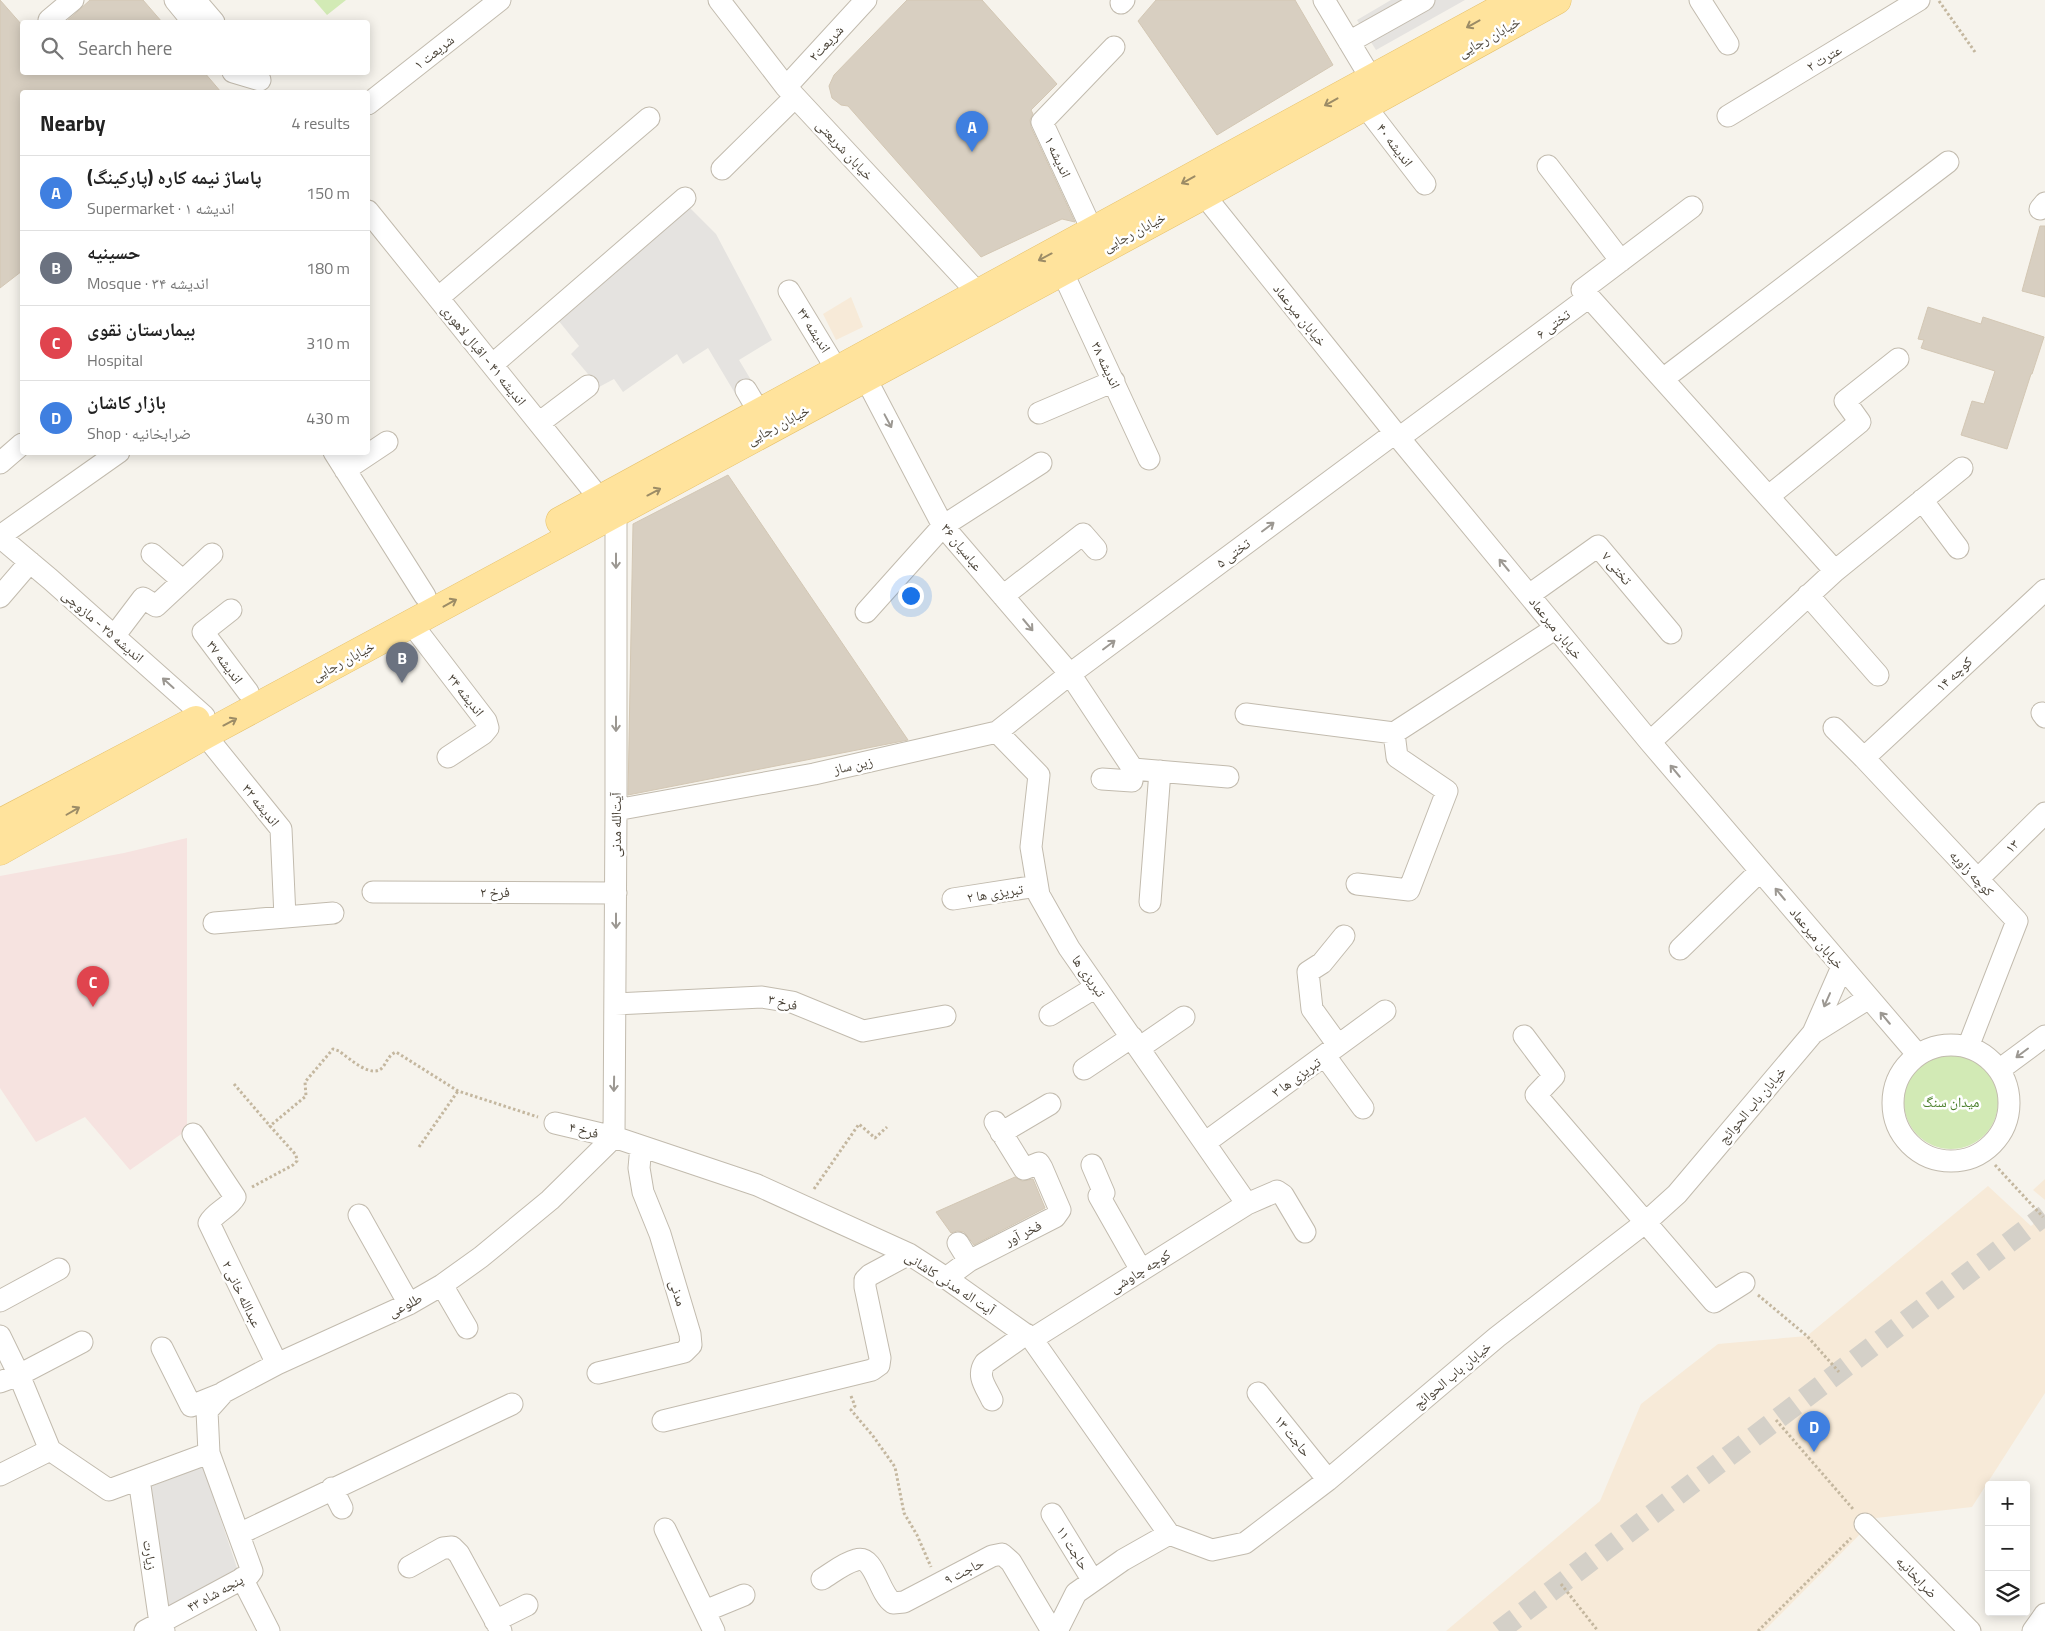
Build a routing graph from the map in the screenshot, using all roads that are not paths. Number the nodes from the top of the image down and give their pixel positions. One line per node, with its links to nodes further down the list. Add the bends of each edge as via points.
1 (73, 0): 13 (street)
2 (174, 0): 14 (street)
3 (195, 0): 15 (street)
4 (500, 0): 23 (street, شریعت ۱)
5 (719, 0): 22 (street, خیابان شریعتی)
6 (866, 0): 22 (street, شریعت۲)
7 (1324, 0): 16 (street)
8 (1424, 0): 16 (street)
9 (1516, 0): 20 (main road, خیابان رجایی, one-way to 20)
10 (1557, 0): 24 (main road, خیابان رجایی)
11 (1700, 0): 17 (street)
12 (1919, 0): 25 (street, عترت ۲)
13 (49, 20)
14 (191, 20)
15 (212, 20)
16 (1349, 42): 20 (street)
17 (1728, 44)
18 (1114, 48): 35 (street, اندیشه ۱, via 1042,122)
19 (242, 75): 21 (street)
20 (1372, 80): 35 (main road, خیابان رجایی, one-way to 35)
21 (262, 82)
22 (790, 92): 29 (street, شریعت۲); 39 (street, خیابان شریعتی)
23 (370, 102)
24 (1365, 106): 30 (street, اندیشه ۴۰); 31 (main road, خیابان رجایی)
25 (1728, 116)
26 (648, 118): 41 (street)
27 (1948, 162): 46 (street)
28 (1548, 166): 36 (street)
29 (722, 169)
30 (1424, 184)
31 (1204, 195): 37 (main road, خیابان رجایی); 51 (street, خیابان میرعماد)
32 (685, 198): 43 (street)
33 (1692, 207): 36 (street)
34 (370, 214): 41 (street, اندیشه ۴۱ - اقبال لاهوری)
35 (1093, 232): 39 (main road, خیابان رجایی, one-way to 39)
36 (1621, 261): 40 (street, via 1582,290)
37 (1062, 271): 45 (main road, خیابان رجایی); 47 (street, اندیشه ۳۸)
38 (789, 291): 44 (street, اندیشه ۴۳)
39 (978, 293): 44 (main road, خیابان رجایی)
40 (1589, 297): 46 (street); 51 (street, تختی ۶)
41 (438, 298): 43 (street, اندیشه ۴۱ - اقبال لاهوری)
42 (1898, 359): 63 (street, via 1845,401 1860,422)
43 (492, 366): 50 (street, اندیشه ۴۱ - اقبال لاهوری)
44 (837, 370): 65 (main road, خیابان رجایی, via 753,401)
45 (865, 378): 65 (main road, خیابان رجایی, one-way to 45); 66 (street, عباسیان ۳۶, one-way to 66)
46 (1663, 379): 63 (street)
47 (1114, 381): 49 (street); 58 (street, اندیشه ۳۸)
48 (588, 386): 50 (street)
49 (1039, 413)
50 (539, 423): 65 (street, اندیشه ۴۱ - اقبال لاهوری)
51 (1397, 436): 76 (street, خیابان میرعماد, one-way to 51); 87 (street, تختی ۵, one-way to 51)
52 (387, 442): 54 (street)
53 (20, 446): 59 (street)
54 (370, 453)
55 (116, 455): 67 (street)
56 (336, 455): 62 (street)
57 (368, 455): 62 (street)
58 (1149, 459)
59 (0, 463)
60 (1040, 463): 66 (street)
61 (1962, 468): 64 (street)
62 (345, 470): 78 (street)
63 (1769, 496): 73 (street)
64 (1922, 500): 69 (street); 73 (street)
65 (608, 506): 78 (main road, خیابان رجایی); 83 (main road, خیابان رجایی, one-way to 65); 102 (street, آیت‌الله مدنی, one-way to 102)
66 (943, 526): 79 (street, عباسیان ۳۶); 82 (street)
67 (0, 537): 72 (street, اندیشه ۳۵ - مازوچی)
68 (1090, 542): 79 (street)
69 (1958, 548)
70 (152, 554): 74 (street)
71 (212, 554): 74 (street)
72 (30, 562): 80 (street); 86 (street, اندیشه ۳۵ - مازوچی)
73 (1836, 571): 77 (street)
74 (183, 581): 86 (street, via 156,606 143,598)
75 (2045, 590): 97 (street, کوچه ۱۴)
76 (1529, 595): 84 (street, خیابان میرعماد); 85 (street, تختی ۷, via 1598,546)
77 (1808, 595): 88 (street); 95 (street)
78 (426, 596): 89 (main road, خیابان رجایی)
79 (1003, 596): 87 (street, عباسیان ۳۶, one-way to 87)
80 (0, 597)
81 (230, 610): 89 (street, اندیشه ۳۷, via 203,632)
82 (866, 612)
83 (411, 624): 91 (main road, خیابان رجایی, one-way to 83); 96 (street, اندیشه ۳۴, via 486,721 488,728)
84 (1556, 628): 94 (street); 95 (street, خیابان میرعماد)
85 (1671, 633)
86 (115, 636): 91 (street, اندیشه ۳۵ - مازوچی, one-way to 86)
87 (1070, 674): 93 (street, زین ساز); 98 (street, عباسیان ۳۶)
88 (1878, 675)
89 (248, 692): 91 (main road, خیابان رجایی)
90 (1246, 714): 94 (street)
91 (205, 726): 104 (main road, خیابان رجایی); 115 (street, اندیشه ۳۲, via 281,829)
92 (1834, 728): 97 (street, کوچه زاویه)
93 (997, 732): 102 (street, زین ساز, via 814,774); 109 (street, تبریزی ها, via 1039,775 1031,848)
94 (1394, 733): 108 (street, via 1397,757 1447,791 1409,890)
95 (1650, 742): 106 (street, خیابان میرعماد, one-way to 95)
96 (448, 757)
97 (1864, 758): 107 (street, کوچه زاویه)
98 (1133, 769): 99 (street); 101 (street, via 1132,781)
99 (1160, 771): 100 (street); 113 (street)
100 (1228, 777)
101 (1102, 779)
102 (616, 810): 111 (street, آیت‌الله مدنی)
103 (2045, 813): 107 (street, ۱۳)
104 (19, 822): 105 (main road, خیابان رجایی)
105 (0, 851)
106 (1760, 871): 118 (street); 119 (street, خیابان میرعماد, one-way to 106)
107 (1978, 879): 131 (street, کوچه زاویه, via 2017,921)
108 (1357, 884)
109 (1037, 886): 112 (street, تبریزی ها ۲); 120 (street, تبریزی ها, via 1070,948)
110 (373, 892): 111 (street, فرخ ۲)
111 (616, 893): 122 (street, آیت‌الله مدنی, one-way to 122)
112 (953, 899)
113 (1150, 902)
114 (333, 913): 115 (street)
115 (285, 917): 116 (street)
116 (214, 923)
117 (1344, 936): 132 (street, via 1322,962 1308,972 1312,1008)
118 (1680, 949)
119 (1842, 967): 121 (street, خیابان میرعماد); 127 (street, one-way to 127)
120 (1096, 986): 124 (street); 130 (street, تبریزی ها)
121 (1869, 998): 127 (street); 133 (street, خیابان میرعماد, one-way to 121)
122 (615, 1004): 125 (street, فرخ ۳, via 762,996 792,1002 863,1031); 140 (street, آیت‌الله مدنی, one-way to 140)
123 (1385, 1011): 132 (street, تبریزی ها ۳)
124 (1050, 1015)
125 (945, 1016)
126 (1184, 1017): 130 (street)
127 (1813, 1033): 146 (street, خیابان باب الحوائج, via 1677,1194)
128 (1524, 1036): 146 (street, via 1554,1076 1536,1095)
129 (2045, 1036): 135 (street, one-way to 135)
130 (1135, 1042): 134 (street); 141 (street, تبریزی ها)
131 (1968, 1047): 133 (street, via 1951,1044 1934,1047); 135 (street, via 1985,1056)
132 (1332, 1050): 137 (street); 141 (street, تبریزی ها ۳)
133 (1918, 1055): 135 (street, via 1903,1068 1894,1086 1892,1106 1896,1125 1907,1142 1922,1154 1941,1160 1987,1159 2005,1125 2009,1106 2007,1087)
134 (1084, 1070)
135 (1999, 1070)
136 (1050, 1104): 150 (street, فخر آور, via 998,1127 1024,1169 1034,1164 1042,1168 1060,1210 1055,1217)
137 (1363, 1108)
138 (555, 1123): 140 (street, فرخ ۴)
139 (193, 1134): 163 (street, عبدالله خانی ۲, via 235,1196 232,1203 213,1216 209,1224)
140 (614, 1137): 142 (street, آیت اله مدنی کاشانی); 155 (street, طلوعی, via 550,1200)
141 (1206, 1142): 144 (street, تبریزی ها)
142 (641, 1146): 149 (street, آیت اله مدنی کاشانی, via 757,1185); 164 (street, مدنی, via 639,1168 643,1192 660,1234 691,1345 684,1352)
143 (1092, 1165): 152 (street, via 1104,1193 1099,1196)
144 (1247, 1204): 147 (street, کوچه چاوشی, via 1277,1191 1283,1195); 152 (street, کوچه چاوشی)
145 (358, 1215): 157 (street)
146 (1646, 1222): 154 (street, via 1714,1302); 175 (street, خیابان باب الحوائج, via 1497,1337)
147 (1305, 1232)
148 (958, 1243): 150 (street)
149 (909, 1254): 153 (street, آیت اله مدنی کاشانی); 170 (street, via 865,1280 880,1358 879,1365 872,1370)
150 (969, 1261): 153 (street, فخر آور)
151 (59, 1269): 156 (street)
152 (1141, 1270): 160 (street, کوچه چاوشی)
153 (946, 1278): 160 (street, آیت اله مدنی کاشانی)
154 (1744, 1283)
155 (442, 1285): 157 (street, طلوعی); 158 (street)
156 (0, 1301)
157 (409, 1304): 163 (street, طلوعی)
158 (467, 1328)
159 (0, 1336): 165 (street)
160 (1029, 1336): 168 (street, کوچه چاوشی, via 985,1362 980,1369 980,1376); 182 (street, آیت اله مدنی کاشانی)
161 (82, 1342): 165 (street)
162 (162, 1348): 166 (street, via 191,1406)
163 (277, 1364): 166 (street, طلوعی)
164 (598, 1373)
165 (10, 1379): 171 (street)
166 (224, 1392): 172 (street, طلوعی, via 207,1412)
167 (1258, 1393): 175 (street, حاجت ۱۳)
168 (992, 1400)
169 (512, 1404): 176 (street)
170 (663, 1421)
171 (50, 1450): 173 (street); 174 (street, via 109,1490)
172 (209, 1453): 174 (street); 181 (street, پنجه شاه ۴۳)
173 (0, 1475)
174 (139, 1478): 192 (street, زیارت)
175 (1328, 1480): 182 (street, خیابان باب الحوائج, via 1246,1543 1212,1550)
176 (332, 1488): 177 (street); 181 (street)
177 (342, 1508)
178 (1052, 1514): 186 (street, حاجت ۱۱)
179 (1865, 1524): 197 (street, ضرابخانیه)
180 (665, 1529): 189 (street)
181 (239, 1534): 184 (street, پنجه شاه ۴۳, via 252,1571)
182 (1168, 1534): 186 (street)
183 (409, 1567): 191 (street, via 443,1548 452,1547 459,1554)
184 (242, 1578): 192 (street, پنجه شاه ۴۳); 193 (street)
185 (822, 1579): 195 (street, حاجت ۹, via 855,1560 863,1559 870,1563 886,1598 893,1603 904,1602 992,1556 1002,1554 1011,1562)
186 (1093, 1581): 196 (street, via 1076,1593)
187 (744, 1595): 189 (street)
188 (527, 1605): 191 (street)
189 (705, 1611): 194 (street)
190 (2045, 1614): 198 (street)
191 (498, 1626)
192 (156, 1628)
193 (268, 1631)
194 (714, 1631)
195 (1052, 1631)
196 (1057, 1631)
197 (1970, 1631)
198 (2033, 1631)

